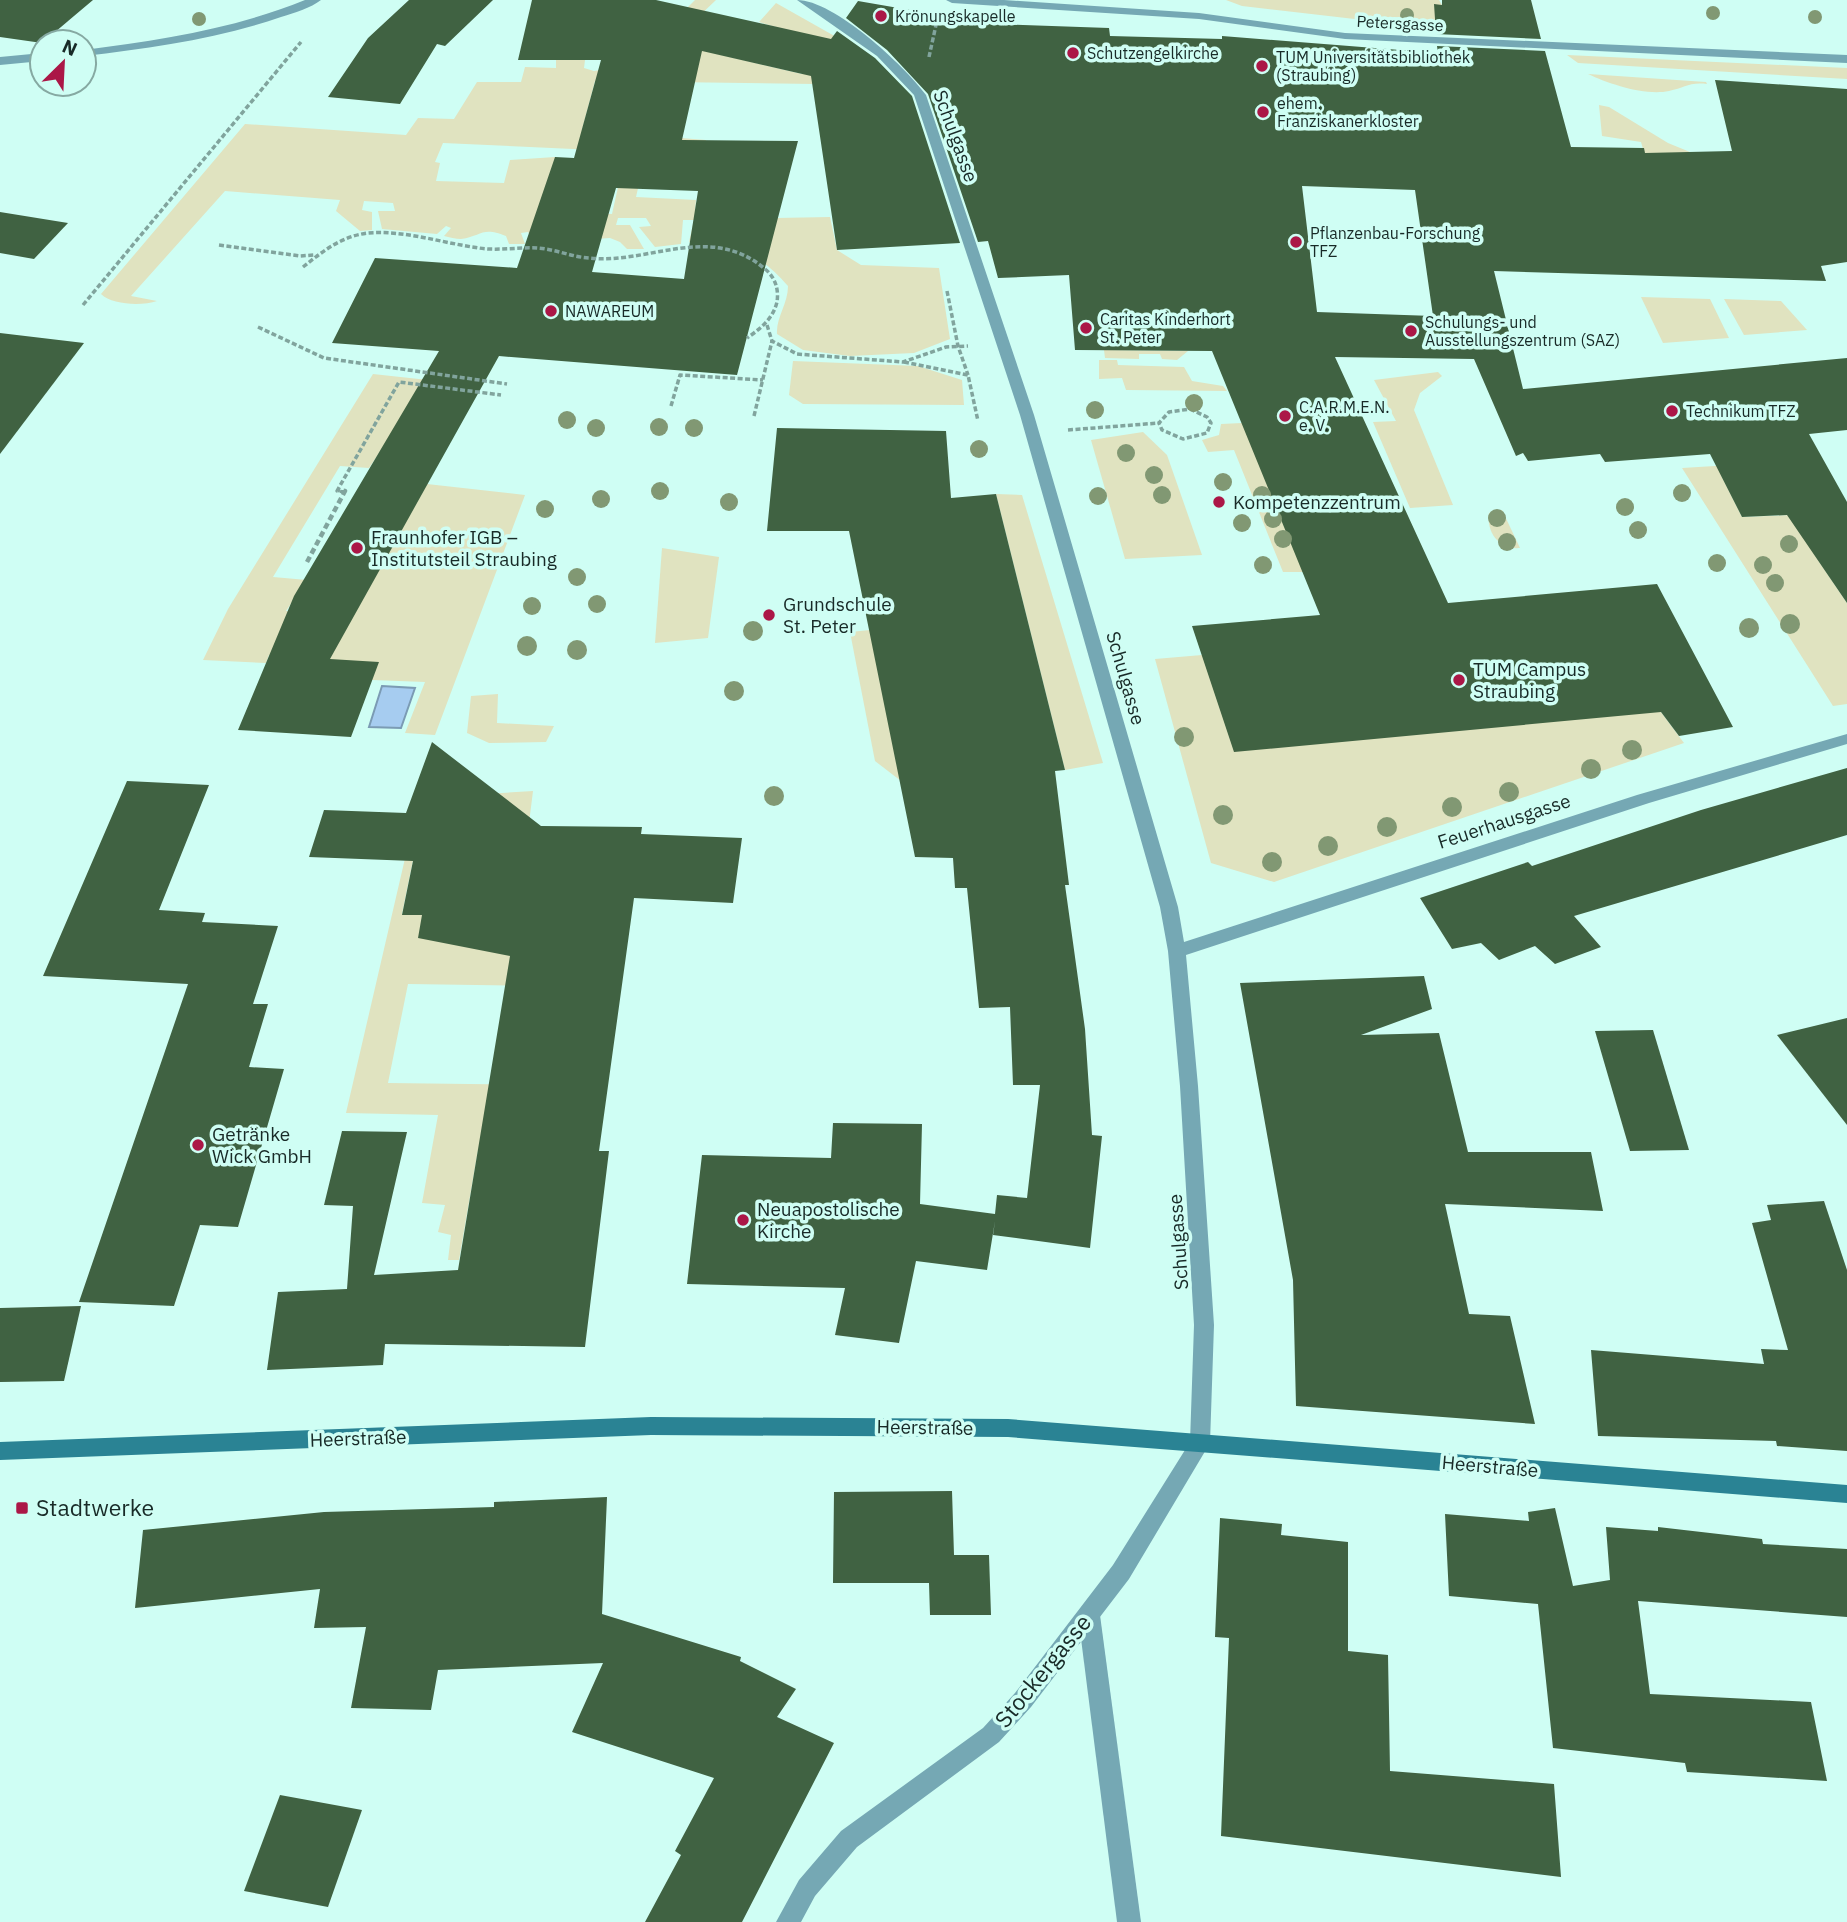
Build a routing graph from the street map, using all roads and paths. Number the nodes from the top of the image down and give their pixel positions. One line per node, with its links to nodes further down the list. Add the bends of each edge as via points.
1 (315, 0): 4 (street)
2 (803, 0): 10 (street, Schulgasse, via 903,70)
3 (952, 0): 8 (street, Petersgasse, via 1199,16 1345,36)
4 (289, 10): 6 (street, via 177,41); 14 (path, via 308,33)
5 (939, 14): 10 (path)
6 (98, 51)
7 (28, 58): 9 (street)
8 (1847, 60)
9 (0, 61)
10 (920, 95): 19 (street, Schulgasse)
11 (219, 245): 12 (path)
12 (316, 255): 13 (path); 15 (path, via 352,236 388,232 482,249 545,249 594,259 671,246 712,248 757,262 772,276 778,301)
13 (303, 267)
14 (83, 305)
15 (767, 324): 17 (path); 18 (path)
16 (258, 327): 21 (path, via 324,359)
17 (747, 338)
18 (772, 341): 20 (path, via 797,354); 22 (path)
19 (1004, 343): 20 (path, via 946,347); 30 (street, Schulgasse)
20 (903, 362): 28 (path, via 968,375)
21 (439, 376): 23 (path); 24 (path)
22 (763, 380): 26 (path, via 680,375); 27 (path)
23 (507, 384)
24 (434, 387): 25 (path); 31 (path, via 398,382 337,491 345,491)
25 (501, 395)
26 (671, 405)
27 (754, 416)
28 (978, 421)
29 (1159, 423): 29 (path, via 1168,434 1183,439 1204,435 1210,424 1198,412 1182,409 1168,412); 30 (path)
30 (1032, 432): 33 (street, Schulgasse, via 1146,818)
31 (307, 562)
32 (1847, 739): 33 (street, Feuerhausgasse, via 1643,799)
33 (1177, 951): 34 (street, Schulgasse, via 1204,1325)
34 (1200, 1443): 35 (street, Heerstraße, via 1008,1428 678,1426); 36 (street, Heerstraße); 37 (street, Stockergasse, via 1121,1572)
35 (0, 1451)
36 (1847, 1494)
37 (1088, 1615): 38 (street, Stockergasse, via 991,1735 849,1839 807,1888); 39 (street)
38 (788, 1922)
39 (1129, 1922)

